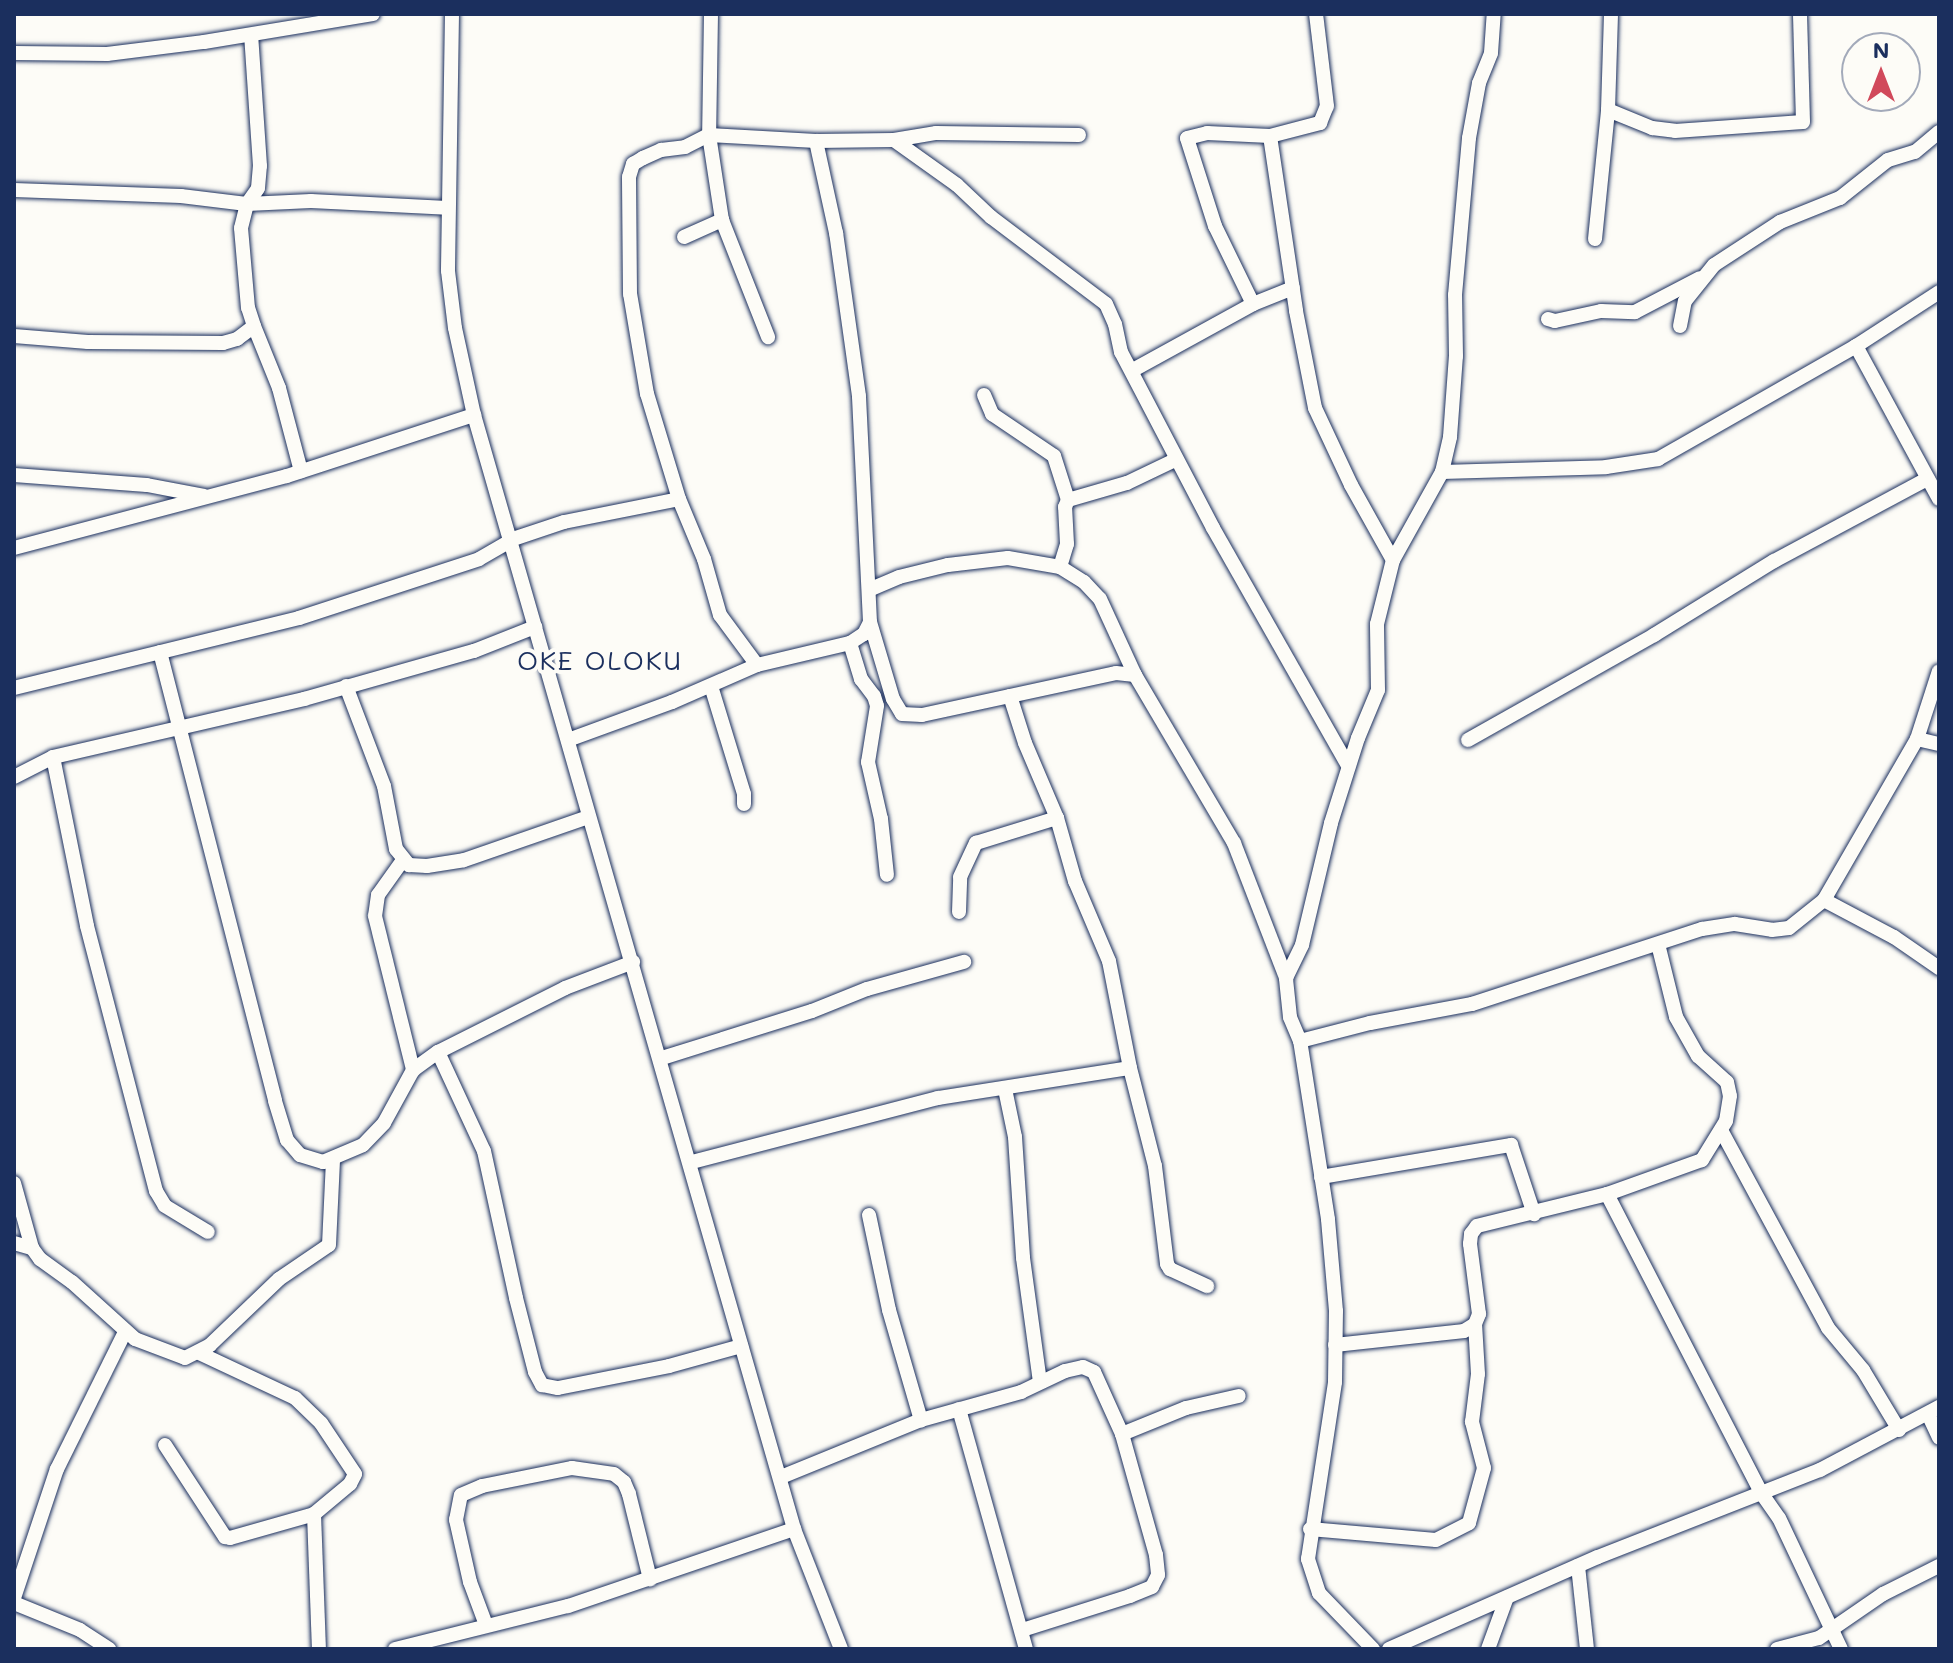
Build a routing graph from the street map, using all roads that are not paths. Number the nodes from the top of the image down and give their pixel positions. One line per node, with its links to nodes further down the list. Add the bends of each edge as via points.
1 (373, 14): 8 (street)
2 (452, 14): 19 (street)
3 (711, 14): 12 (street)
4 (1316, 14): 14 (street, via 1325,118)
5 (1494, 14): 38 (street, via 1491,53 1479,83 1469,138 1455,295 1454,410)
6 (1611, 14): 10 (street)
7 (1800, 14): 10 (street, via 1803,122 1675,131 1652,128)
8 (251, 35): 9 (street, via 107,54); 18 (street, via 260,166 258,188)
9 (14, 53)
10 (1608, 110): 22 (street)
11 (1939, 131): 23 (street, via 1915,152 1888,160 1840,198 1780,222)
12 (709, 135): 16 (street); 20 (street); 42 (street, via 643,158 633,164 629,177 630,294 647,394)
13 (1079, 135): 15 (street, via 936,133)
14 (1270, 136): 24 (street); 26 (street, via 1207,133 1187,138 1215,226)
15 (894, 140): 16 (street); 33 (street, via 1106,304 1121,352)
16 (816, 141): 49 (street, via 836,233 859,396)
17 (14, 190): 18 (street, via 181,196)
18 (247, 204): 19 (street, via 311,201); 28 (street, via 241,228)
19 (447, 208): 35 (street, via 455,328)
20 (722, 220): 21 (street); 31 (street)
21 (684, 237)
22 (1595, 239)
23 (1703, 276): 27 (street, via 1635,312); 29 (street, via 1685,301)
24 (1293, 288): 26 (street); 47 (street, via 1315,408)
25 (1939, 292): 32 (street)
26 (1253, 304): 33 (street)
27 (1548, 319)
28 (254, 326): 30 (street, via 223,343); 37 (street, via 279,388)
29 (1680, 326)
30 (14, 336)
31 (768, 337)
32 (1856, 346): 38 (street, via 1658,459 1606,467); 40 (street)
33 (1133, 370): 36 (street)
34 (984, 395): 44 (street, via 992,414 1054,456)
35 (474, 415): 37 (street); 45 (street)
36 (1177, 459): 44 (street, via 1127,483); 67 (street)
37 (301, 471): 41 (street)
38 (1442, 472): 47 (street)
39 (14, 475): 41 (street, via 147,485)
40 (1927, 479): 43 (street); 64 (street, via 1774,561)
41 (209, 497): 46 (street)
42 (679, 499): 45 (street, via 612,510); 54 (street, via 720,615)
43 (1939, 499)
44 (1068, 500): 48 (street, via 1067,544)
45 (513, 539): 51 (street); 53 (street, via 479,559 383,592)
46 (14, 548)
47 (1393, 560): 67 (street, via 1377,624 1378,690)
48 (1060, 567): 49 (street, via 983,559 899,577); 56 (street, via 1100,599)
49 (871, 589): 50 (street)
50 (870, 622): 52 (street); 60 (street, via 902,714 922,715)
51 (535, 627): 57 (street, via 474,651); 63 (street)
52 (850, 643): 54 (street); 73 (street, via 861,679 877,706 868,762)
53 (160, 652): 59 (street); 61 (street)
54 (757, 665): 58 (street)
55 (1939, 671): 62 (street)
56 (1135, 675): 60 (street, via 1116,673); 80 (street, via 1234,843)
57 (346, 686): 61 (street); 72 (street, via 384,786 396,849)
58 (711, 686): 63 (street); 69 (street)
59 (14, 688)
60 (1010, 696): 71 (street)
61 (180, 726): 66 (street); 88 (street, via 287,1140 309,1160)
62 (1917, 739): 65 (street); 74 (street)
63 (568, 740): 70 (street)
64 (1468, 740)
65 (1939, 744)
66 (53, 757): 68 (street); 95 (street, via 87,926 156,1191 165,1206)
67 (1348, 766): 80 (street, via 1302,945)
68 (14, 777)
69 (744, 804)
70 (588, 817): 72 (street, via 464,860 415,867); 77 (street)
71 (1057, 818): 75 (street, via 976,843 960,877); 84 (street, via 1075,881 1109,961)
72 (403, 860): 85 (street, via 378,895 375,916)
73 (887, 875)
74 (1824, 900): 76 (street, via 1789,928 1720,926); 79 (street)
75 (959, 912)
76 (1658, 944): 81 (street, via 1472,1004); 87 (street, via 1676,1017 1698,1056 1727,1082 1730,1096)
77 (633, 962): 82 (street, via 565,988); 83 (street)
78 (964, 962): 83 (street)
79 (1939, 968)
80 (1286, 978): 81 (street, via 1290,1017)
81 (1300, 1041): 90 (street)
82 (438, 1052): 85 (street); 102 (street, via 482,1142 516,1298 542,1385 558,1388)
83 (662, 1058): 89 (street)
84 (1130, 1068): 86 (street); 98 (street, via 1155,1166 1167,1264)
85 (413, 1070): 88 (street, via 377,1134)
86 (1005, 1089): 89 (street, via 879,1112); 104 (street, via 1015,1137 1023,1258)
87 (1721, 1130): 92 (street, via 1702,1160); 109 (street, via 1821,1317 1863,1370)
88 (333, 1159): 103 (street, via 329,1245 279,1279)
89 (692, 1162): 102 (street)
90 (1321, 1177): 93 (street, via 1511,1145); 101 (street)
91 (14, 1183): 97 (street)
92 (1607, 1194): 93 (street); 114 (street)
93 (1534, 1214): 99 (street, via 1495,1219 1471,1234 1479,1314)
94 (869, 1215): 108 (street)
95 (208, 1232)
96 (14, 1243): 97 (street)
97 (32, 1248): 100 (street)
98 (1207, 1286)
99 (1475, 1324): 101 (street, via 1464,1331); 117 (street, via 1478,1374 1472,1422 1484,1468 1469,1523 1436,1540)
100 (125, 1332): 103 (street, via 185,1358); 122 (street, via 57,1469)
101 (1335, 1345): 117 (street, via 1335,1382)
102 (741, 1346): 113 (street)
103 (199, 1353): 115 (street, via 295,1398 345,1454 355,1474 350,1484)
104 (1040, 1382): 106 (street); 110 (street, via 1083,1367 1094,1372)
105 (1239, 1396): 110 (street, via 1186,1408)
106 (959, 1409): 108 (street); 125 (street)
107 (1933, 1410): 109 (street); 111 (street)
108 (921, 1420): 113 (street)
109 (1899, 1430): 114 (street)
110 (1122, 1434): 125 (street, via 1156,1555 1158,1575 1152,1587)
111 (1939, 1438)
112 (165, 1445): 115 (street, via 225,1537)
113 (781, 1477): 116 (street)
114 (1762, 1494): 118 (street); 124 (street, via 1779,1518)
115 (314, 1514): 127 (street)
116 (794, 1529): 120 (street); 129 (street)
117 (1310, 1529): 131 (street, via 1308,1559 1319,1593)
118 (1578, 1566): 121 (street); 134 (street)
119 (1939, 1566): 124 (street, via 1883,1594)
120 (650, 1579): 123 (street); 123 (street, via 629,1494 614,1474 572,1468 482,1486 461,1495 456,1520)
121 (1507, 1597): 132 (street); 133 (street)
122 (14, 1601): 126 (street)
123 (486, 1625): 128 (street)
124 (1831, 1629): 135 (street, via 1819,1638); 136 (street)
125 (1022, 1630): 130 (street)
126 (109, 1649)
127 (319, 1649)
128 (395, 1649)
129 (841, 1649)
130 (1026, 1649)
131 (1373, 1649)
132 (1389, 1649)
133 (1488, 1649)
134 (1587, 1649)
135 (1777, 1649)
136 (1841, 1649)

